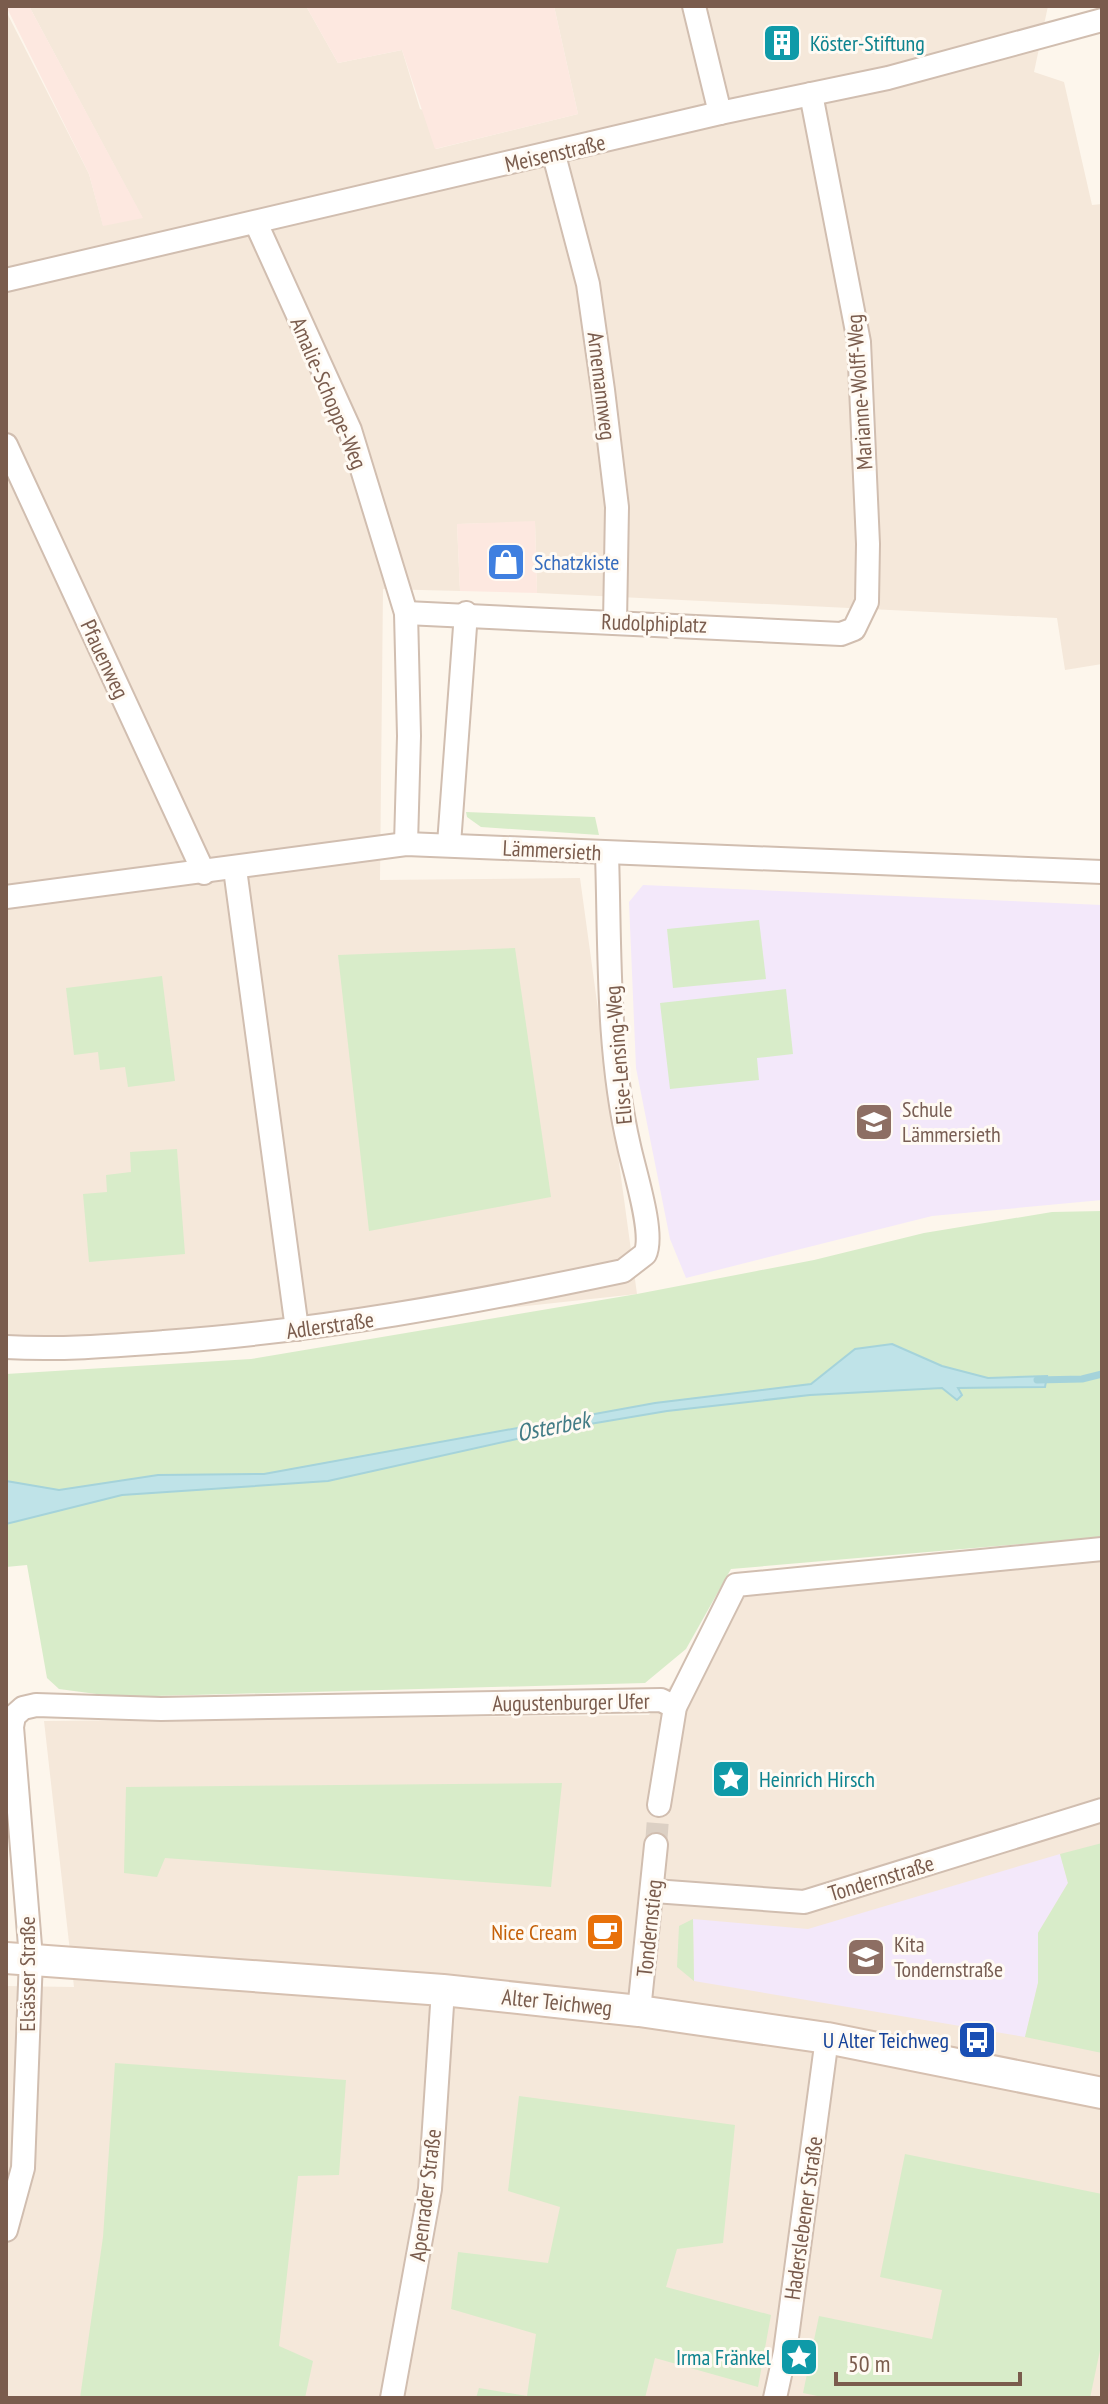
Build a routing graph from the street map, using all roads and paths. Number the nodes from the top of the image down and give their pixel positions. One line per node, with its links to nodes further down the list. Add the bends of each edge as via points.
1 (694, 6): 4 (street)
2 (1102, 20): 3 (street, Meisenstraße)
3 (811, 94): 4 (street, Meisenstraße); 12 (street, Marianne-Wolff-Weg, via 859,342 867,602 854,629)
4 (720, 113): 5 (street, Meisenstraße)
5 (554, 155): 6 (street, Meisenstraße); 11 (street, Arnemannweg, via 588,284 603,390 617,507)
6 (256, 223): 7 (street, Meisenstraße); 9 (street, Amalie-Schoppe-Weg, via 350,430)
7 (6, 280)
8 (6, 445): 18 (street, Pfauenweg)
9 (406, 613): 10 (street, Rudolphiplatz); 13 (street)
10 (466, 613): 11 (street, Rudolphiplatz); 14 (street)
11 (615, 623): 12 (street, Rudolphiplatz)
12 (841, 634)
13 (406, 844): 14 (street, Lämmersieth); 16 (street, Lämmersieth)
14 (449, 844): 15 (street, Lämmersieth)
15 (607, 853): 17 (street, Lämmersieth); 20 (street, Elise-Lensing-Weg, via 612,1027 623,1123 647,1229)
16 (235, 869): 18 (street, Lämmersieth); 21 (street)
17 (1102, 872)
18 (204, 873): 19 (street, Lämmersieth)
19 (6, 897)
20 (645, 1254): 21 (street, Adlerstraße, via 623,1271 438,1310)
21 (297, 1329): 22 (street, Adlerstraße, via 52,1350)
22 (6, 1347)
23 (1102, 1549): 24 (street, Augustenburger Ufer, via 736,1585)
24 (675, 1707): 25 (street, Augustenburger Ufer, via 661,1700 161,1709 44,1705 23,1708); 26 (street)
25 (14, 1716): 30 (street, Elsässer Straße)
26 (659, 1805)
27 (1102, 1810): 29 (street, Tondernstraße, via 804,1902)
28 (656, 1845): 29 (street, Tondernstieg)
29 (654, 1891): 32 (street, Tondernstieg)
30 (19, 1958): 31 (street, Alter Teichweg); 35 (street, Elsässer Straße, via 23,2168)
31 (443, 1990): 32 (street, Alter Teichweg); 36 (street, Apenrader Straße, via 430,2189)
32 (639, 2011): 33 (street, Alter Teichweg)
33 (827, 2038): 34 (street, Alter Teichweg); 37 (street, Haderslebener Straße)
34 (1102, 2093)
35 (6, 2230)
36 (392, 2398)
37 (775, 2398)

